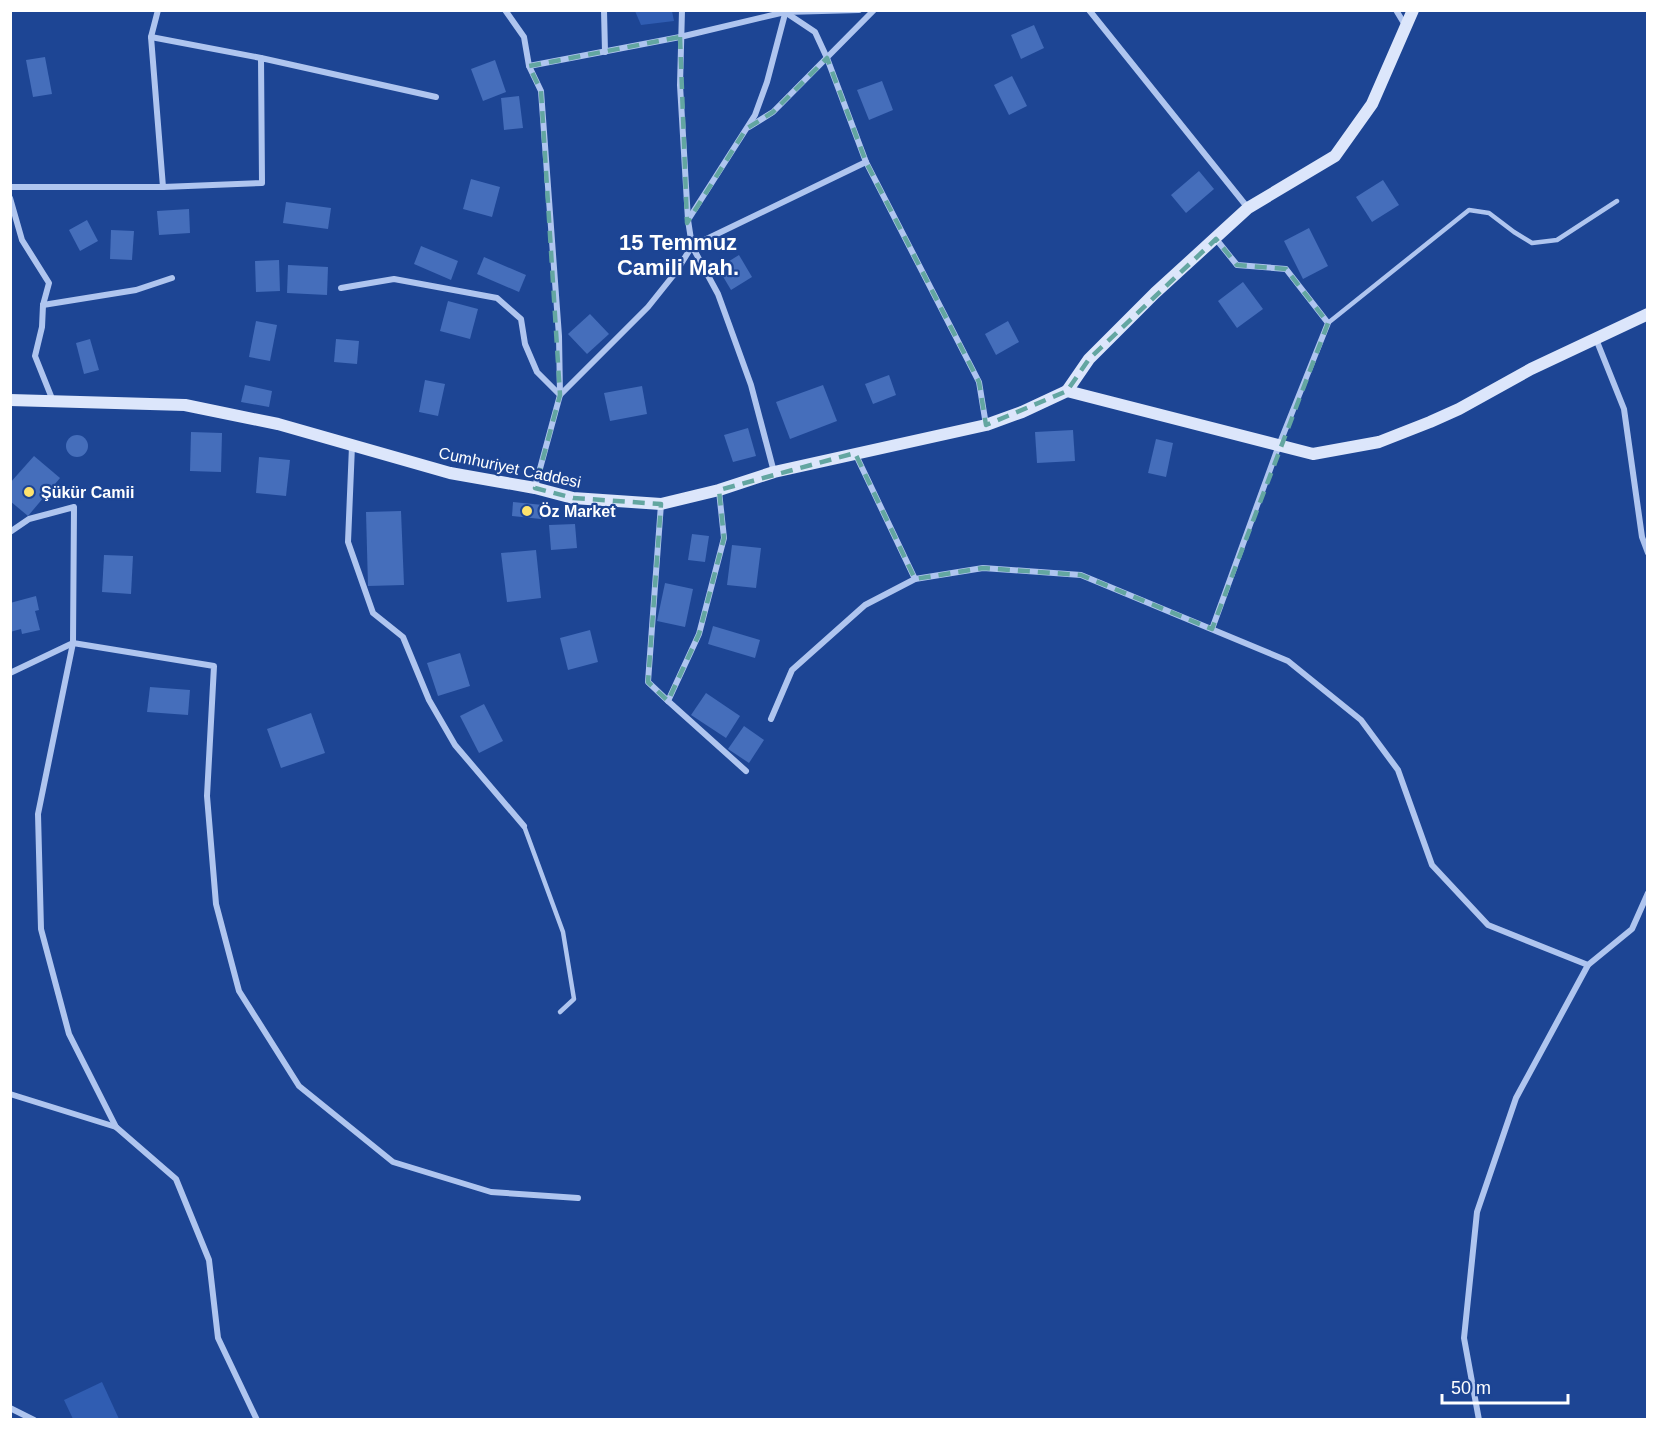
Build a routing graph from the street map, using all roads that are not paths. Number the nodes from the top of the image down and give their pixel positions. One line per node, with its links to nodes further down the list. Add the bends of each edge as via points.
1 (158, 10): 12 (street)
2 (505, 10): 17 (street, via 524,37)
3 (604, 10): 14 (street)
4 (682, 10): 13 (street)
5 (859, 10): 10 (street)
6 (874, 10): 16 (street)
7 (1089, 10): 25 (street)
8 (1396, 10): 11 (street)
9 (1413, 10): 11 (street)
10 (785, 11): 13 (street); 16 (street, via 815,32); 19 (street, via 767,81)
11 (1406, 26): 25 (street, via 1372,104 1335,156)
12 (151, 37): 15 (street); 22 (street)
13 (680, 37): 14 (street); 26 (street)
14 (605, 52): 17 (street)
15 (261, 58): 18 (street); 22 (street, via 262,183)
16 (827, 58): 19 (street, via 773,112); 20 (street)
17 (529, 66): 36 (street, via 541,91)
18 (436, 97)
19 (746, 129): 26 (street)
20 (866, 162): 28 (street); 39 (street, via 979,381)
21 (10, 187): 22 (street)
22 (163, 187)
23 (10, 198): 31 (street, via 22,240 49,283)
24 (1617, 201): 33 (lane, via 1557,240 1532,243 1489,213 1469,210)
25 (1248, 208): 27 (street)
26 (688, 220): 28 (street)
27 (1216, 239): 33 (street, via 1237,265 1286,268); 35 (street, via 1089,359)
28 (692, 246): 36 (street, via 648,307); 43 (street, via 718,294 751,385)
29 (172, 278): 31 (street, via 136,290)
30 (340, 288): 36 (street, via 394,279 497,298 521,319 525,344 537,372)
31 (43, 305): 38 (street, via 34,356)
32 (1647, 314): 34 (street)
33 (1328, 323): 41 (street)
34 (1595, 338): 41 (street, via 1459,409 1379,442 1313,454); 48 (street, via 1624,409)
35 (1067, 391): 39 (street, Cumhuriyet Caddesi); 41 (street)
36 (560, 395): 44 (street)
37 (10, 400): 38 (street, Cumhuriyet Caddesi)
38 (52, 401): 40 (street, Cumhuriyet Caddesi, via 185,405 278,424)
39 (986, 424): 42 (street, Cumhuriyet Caddesi)
40 (352, 445): 44 (street, Cumhuriyet Caddesi, via 450,473); 56 (street, via 348,542 373,613 404,637 429,700 455,745)
41 (1279, 445): 50 (street)
42 (855, 453): 43 (street, Cumhuriyet Caddesi); 49 (street)
43 (774, 472): 45 (street, Cumhuriyet Caddesi)
44 (535, 488): 46 (street, Cumhuriyet Caddesi, via 573,498)
45 (719, 490): 46 (street, Cumhuriyet Caddesi); 53 (street, via 724,538 699,634)
46 (661, 504): 53 (street, via 648,682)
47 (10, 532): 51 (street, via 29,519 74,507)
48 (1647, 553)
49 (915, 579): 50 (street, via 983,568 1081,575); 54 (street, via 864,605 792,670)
50 (1212, 629): 58 (street, via 1288,661 1361,720 1398,770 1432,865 1488,925)
51 (73, 643): 52 (street); 61 (street, via 38,814 41,929 69,1034); 62 (street, via 214,666 207,796 216,904 239,991 299,1086 393,1162 491,1192)
52 (10, 673)
53 (668, 701): 55 (street)
54 (771, 719)
55 (746, 771)
56 (524, 826): 59 (lane, via 563,932 574,999)
57 (1647, 893): 58 (street, via 1632,929)
58 (1588, 965): 66 (street, via 1516,1098 1477,1212 1464,1338)
59 (560, 1012)
60 (10, 1094): 61 (street)
61 (116, 1127): 65 (street, via 176,1179 209,1260 218,1338)
62 (578, 1198)
63 (10, 1408): 64 (street)
64 (34, 1419)
65 (257, 1419)
66 (1479, 1419)

